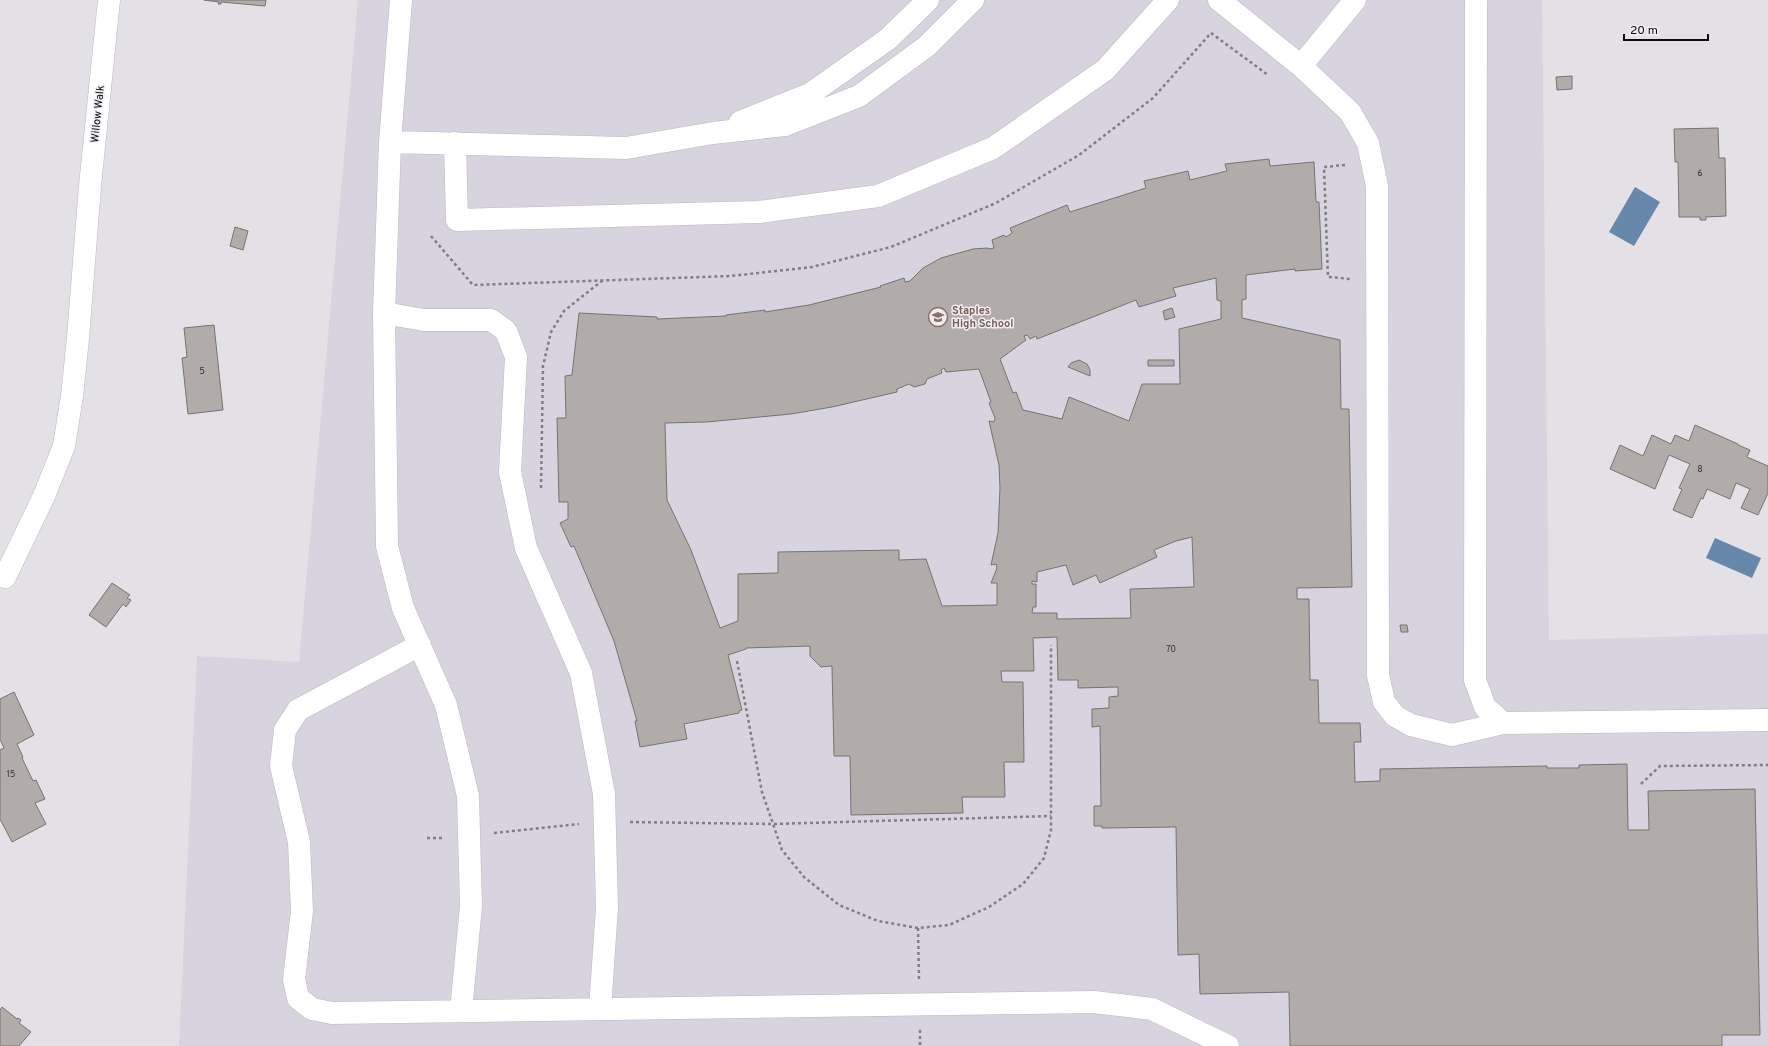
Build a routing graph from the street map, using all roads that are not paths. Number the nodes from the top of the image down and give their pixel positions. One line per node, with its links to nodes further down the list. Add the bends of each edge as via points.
1 (109, 0): 14 (street, Willow Walk, via 86,228 78,338 64,446 44,496)
2 (401, 0): 11 (street)
3 (928, 0): 10 (street, via 888,39 810,94)
4 (973, 0): 10 (street, via 927,46 859,96 785,125)
5 (1168, 0): 12 (street, via 1105,70 993,148 878,196 759,212 457,220)
6 (1219, 0): 9 (street)
7 (1355, 0): 9 (street)
8 (1476, 0): 17 (street, via 1475,680 1484,707)
9 (1301, 66): 17 (street, via 1350,112 1368,143 1377,186 1380,689 1384,702 1395,716 1411,725 1452,735)
10 (713, 133): 12 (street, via 626,148)
11 (390, 142): 12 (street); 13 (street)
12 (455, 143)
13 (384, 313): 15 (street, via 387,546 403,608); 18 (street, via 424,320 491,320 506,331 516,357 510,472 526,548 581,673 604,794 606,907)
14 (5, 577)
15 (420, 645): 19 (street, via 446,705 468,796 471,906); 19 (street, via 298,710 284,730 281,766 298,842 302,911 294,979 298,998 312,1009 332,1013)
16 (1768, 720): 17 (street)
17 (1503, 723)
18 (600, 1009): 19 (street); 20 (street, via 1094,1002 1152,1009)
19 (462, 1012)
20 (1228, 1046)

